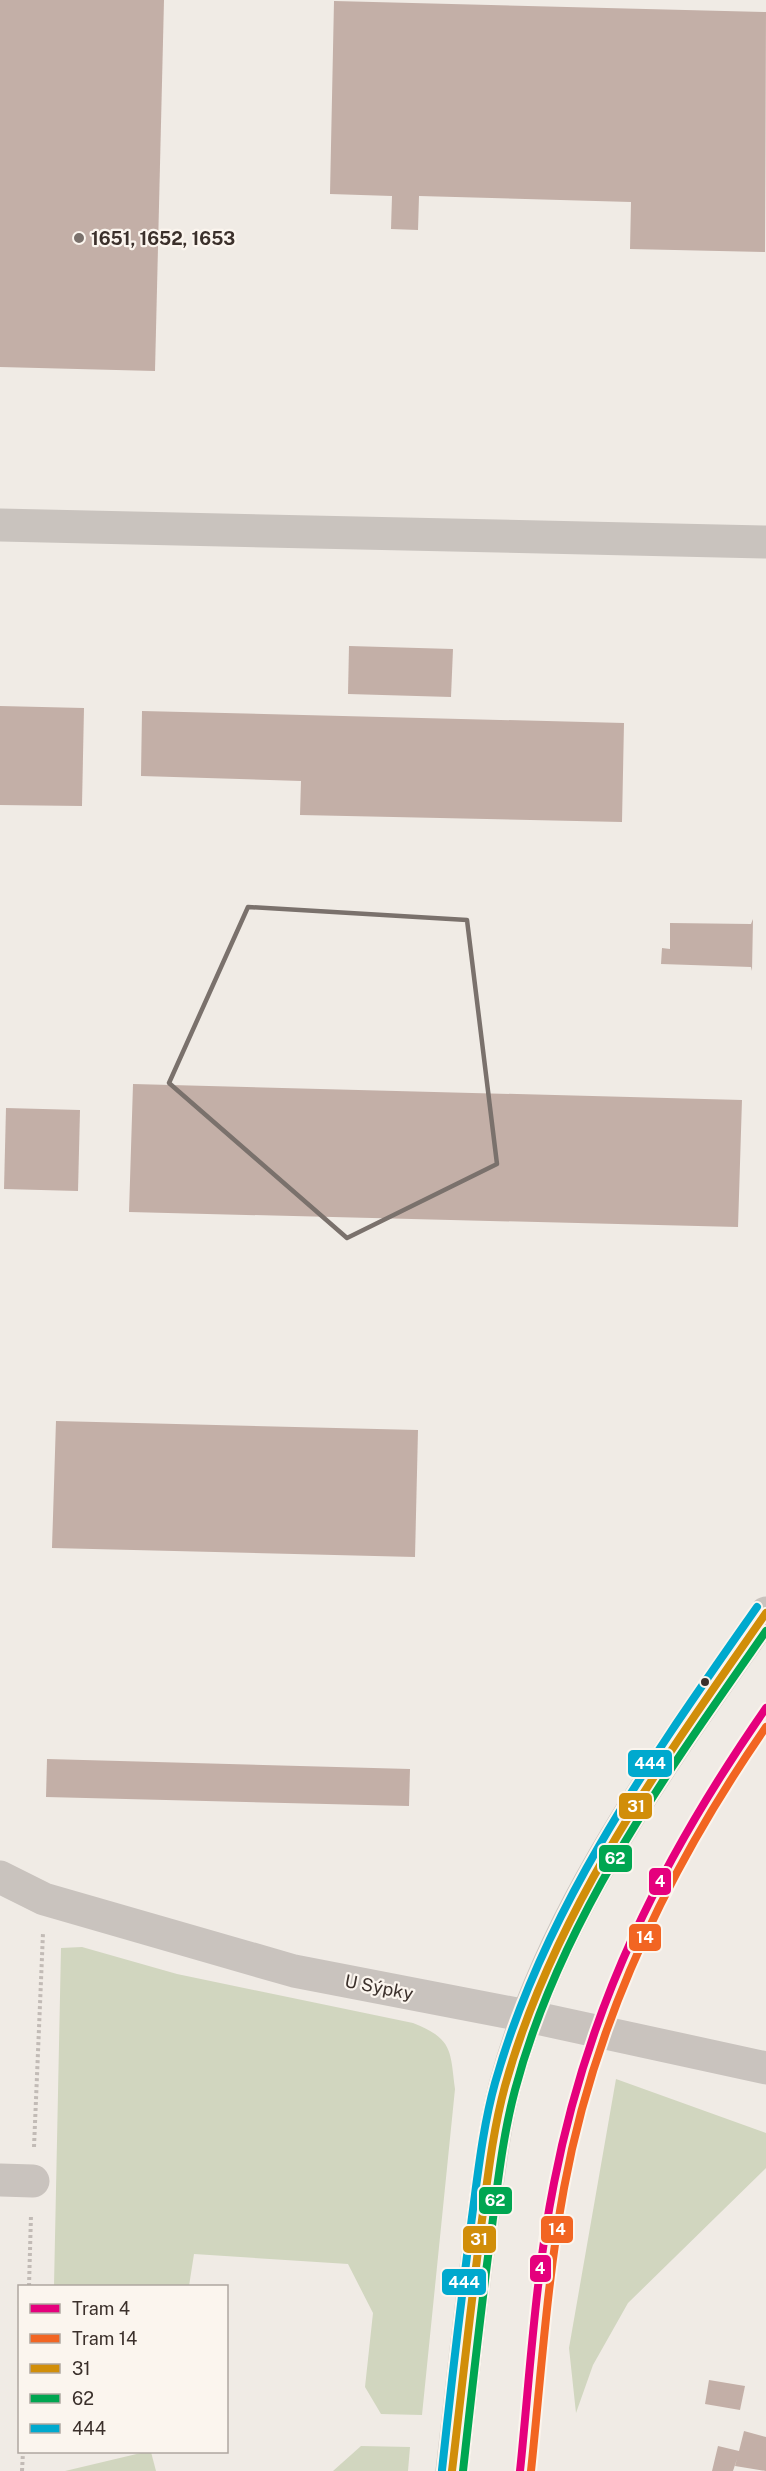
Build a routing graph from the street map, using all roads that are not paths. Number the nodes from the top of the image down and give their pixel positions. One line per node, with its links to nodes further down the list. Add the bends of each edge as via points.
1 (0, 525): 2 (street)
2 (766, 542)
3 (766, 1613): 5 (street, via 609,1850 559,1944)
4 (0, 1877): 5 (street, U Sýpky, via 44,1899 294,1971)
5 (527, 2016): 6 (street, U Sýpky); 9 (street, via 495,2129)
6 (766, 2068)
7 (0, 2180): 8 (street)
8 (33, 2181)
9 (452, 2471)

